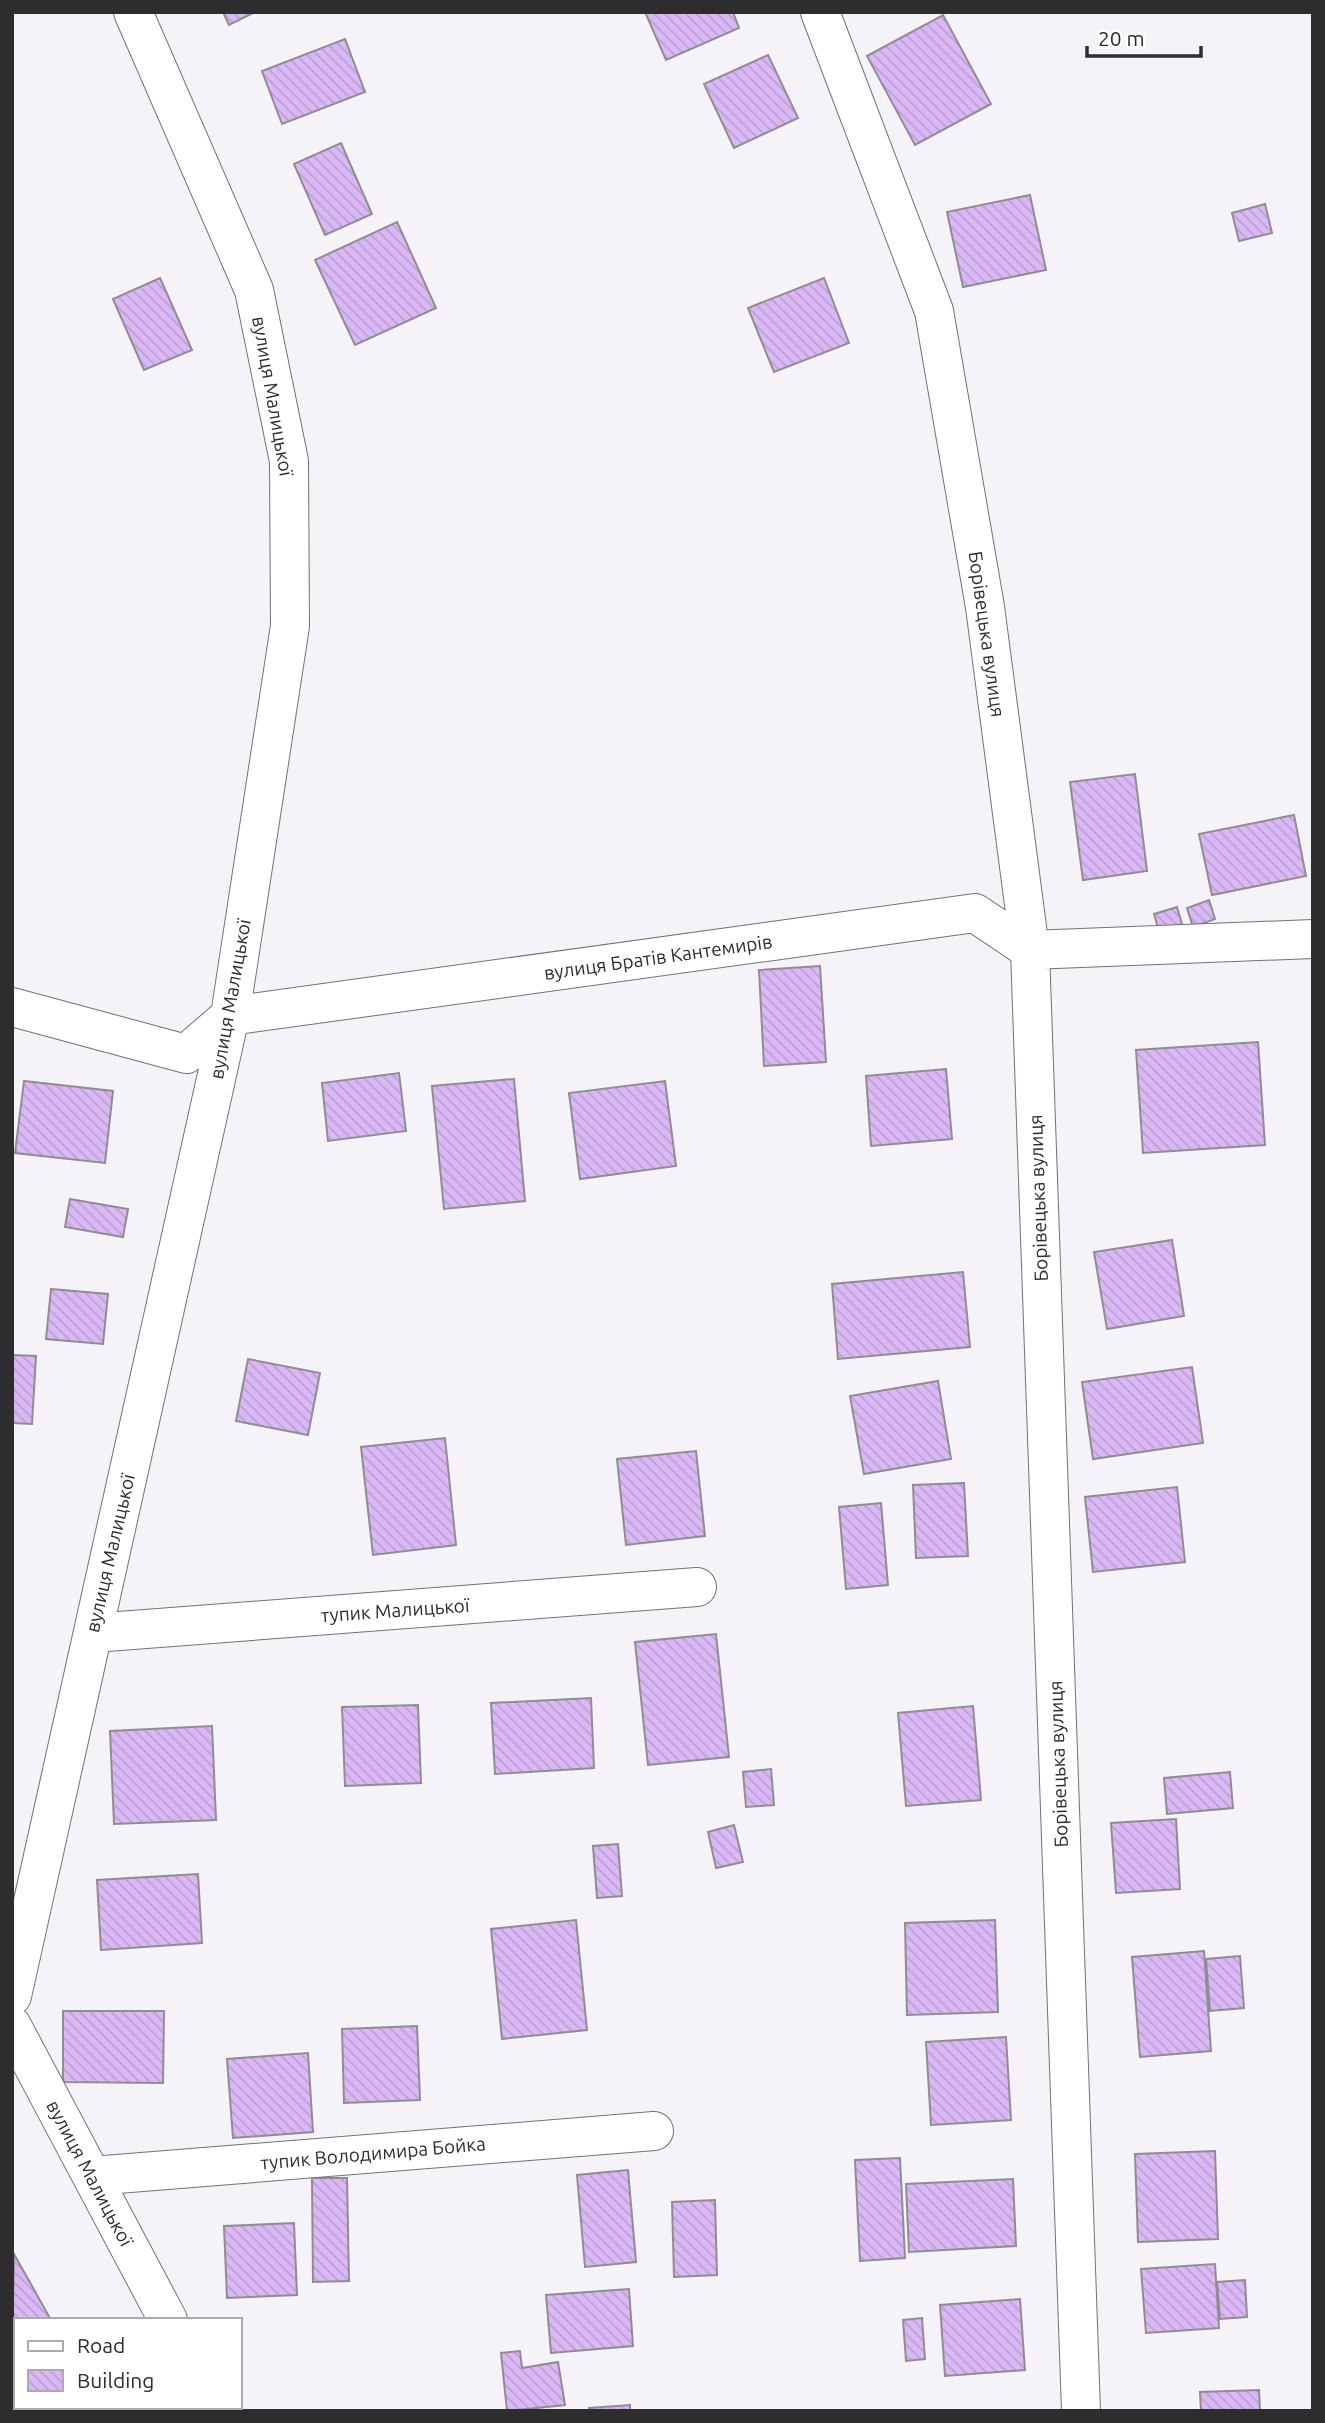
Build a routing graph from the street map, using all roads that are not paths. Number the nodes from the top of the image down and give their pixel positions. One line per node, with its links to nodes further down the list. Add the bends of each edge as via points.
1 (133, 12): 6 (street, вулиця Малицької, via 254,290 289,461 290,626)
2 (820, 12): 4 (street, Борівецька вулиця, via 934,312 985,607)
3 (1313, 939): 4 (street)
4 (1030, 950): 6 (street, вулиця Братів Кантемирів, via 975,913); 14 (street, Борівецька вулиця)
5 (12, 1007): 6 (street, via 186,1054)
6 (230, 1016): 8 (street, вулиця Малицької)
7 (697, 1587): 8 (street, тупик Малицької)
8 (93, 1633): 9 (street, вулиця Малицької)
9 (12, 1996)
10 (12, 2026): 12 (street, вулиця Малицької)
11 (654, 2131): 12 (street, тупик Володимира Бойка)
12 (92, 2176): 13 (street, вулиця Малицької)
13 (167, 2318)
14 (1081, 2411)

